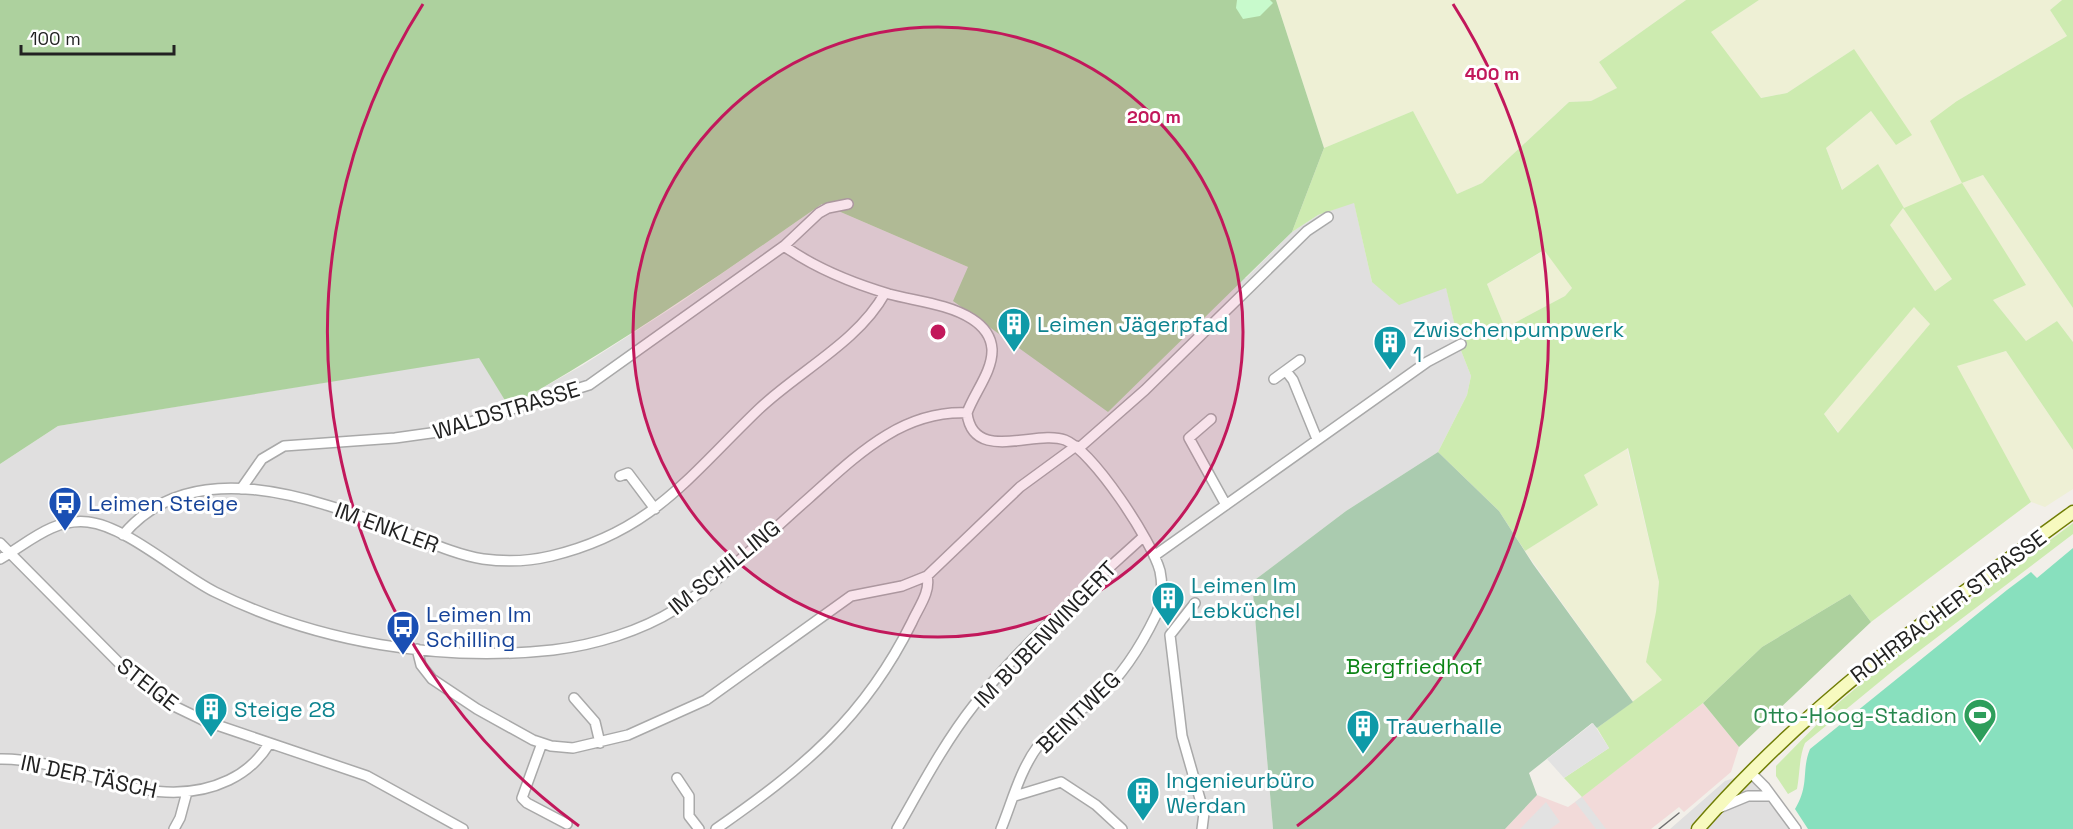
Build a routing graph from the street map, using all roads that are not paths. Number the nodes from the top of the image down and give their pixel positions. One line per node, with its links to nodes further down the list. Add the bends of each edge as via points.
1 (848, 204): 3 (street, WALDSTRASSE, via 821,212)
2 (1328, 217): 12 (street, via 1307,231 1151,384)
3 (784, 246): 4 (street, via 829,272); 14 (street, WALDSTRASSE, via 589,385 438,432 284,446 262,459)
4 (885, 293): 9 (street, via 957,312 986,332 992,346 990,363); 16 (street, IM ENKLER, via 859,326 770,399 686,484)
5 (1461, 344): 11 (street, via 1431,359)
6 (1300, 360): 7 (street)
7 (1286, 370): 8 (street); 11 (street)
8 (1274, 379)
9 (967, 413): 12 (street, via 975,431 994,442 1052,437); 26 (street, IM SCHILLING, via 924,417 864,449 717,578 676,609 647,624 591,643 555,650 478,654)
10 (1211, 420): 15 (street, via 1185,442)
11 (1317, 438): 15 (street)
12 (1078, 447): 19 (street, BEINTWEG); 24 (street, via 1020,487)
13 (627, 472): 16 (street)
14 (241, 489): 16 (street, IM ENKLER, via 319,503 449,549 492,560 535,559 578,548); 18 (street, IM ENKLER, via 201,490 170,498 143,514)
15 (1226, 505): 22 (street)
16 (655, 509)
17 (2073, 512): 32 (main road, ROHRBACHER STRASSE, via 1862,670)
18 (123, 535): 21 (street, IM SCHILLING, via 99,524 65,523 53,526); 26 (street, IM SCHILLING, via 189,578 244,605 308,628)
19 (1143, 537): 22 (street, BEINTWEG); 43 (street, IM BUBENWINGERT, via 1029,645 974,705)
20 (0, 543): 21 (street, STEIGE)
21 (10, 553): 23 (street, IM SCHILLING); 30 (street, STEIGE, via 124,668 152,691 204,721)
22 (1154, 556): 35 (street, BEINTWEG, via 1162,588 1155,616 1131,658 1109,687 1039,745)
23 (0, 559)
24 (927, 576): 29 (street, via 902,586 851,596 705,700 656,724); 42 (street, via 925,595 904,639 846,723 789,776)
25 (1195, 603): 46 (street, via 1170,635 1182,736 1204,813)
26 (417, 650): 28 (street, via 421,665 446,690)
27 (574, 698): 29 (street, via 594,722)
28 (542, 743): 29 (street, via 562,748); 38 (street, via 522,798)
29 (600, 743)
30 (269, 744): 34 (street, IN DER TÄSCH, via 260,758 239,774 215,786); 40 (street, STEIGE, via 367,776)
31 (0, 759): 34 (street, IN DER TÄSCH, via 32,761 128,787)
32 (1750, 772): 36 (street); 37 (main road, ROHRBACHER STRASSE)
33 (677, 778): 41 (street, via 689,796 689,816)
34 (187, 792): 39 (street)
35 (1015, 796): 44 (street, BEINTWEG); 45 (street, via 1061,782 1096,805)
36 (1771, 796): 37 (street, via 1748,796); 48 (street)
37 (1714, 810): 47 (main road, ROHRBACHER STRASSE)
38 (567, 824)
39 (174, 829)
40 (463, 829)
41 (699, 829)
42 (716, 829)
43 (897, 829)
44 (1001, 829)
45 (1122, 829)
46 (1202, 829)
47 (1698, 829)
48 (1796, 829)

